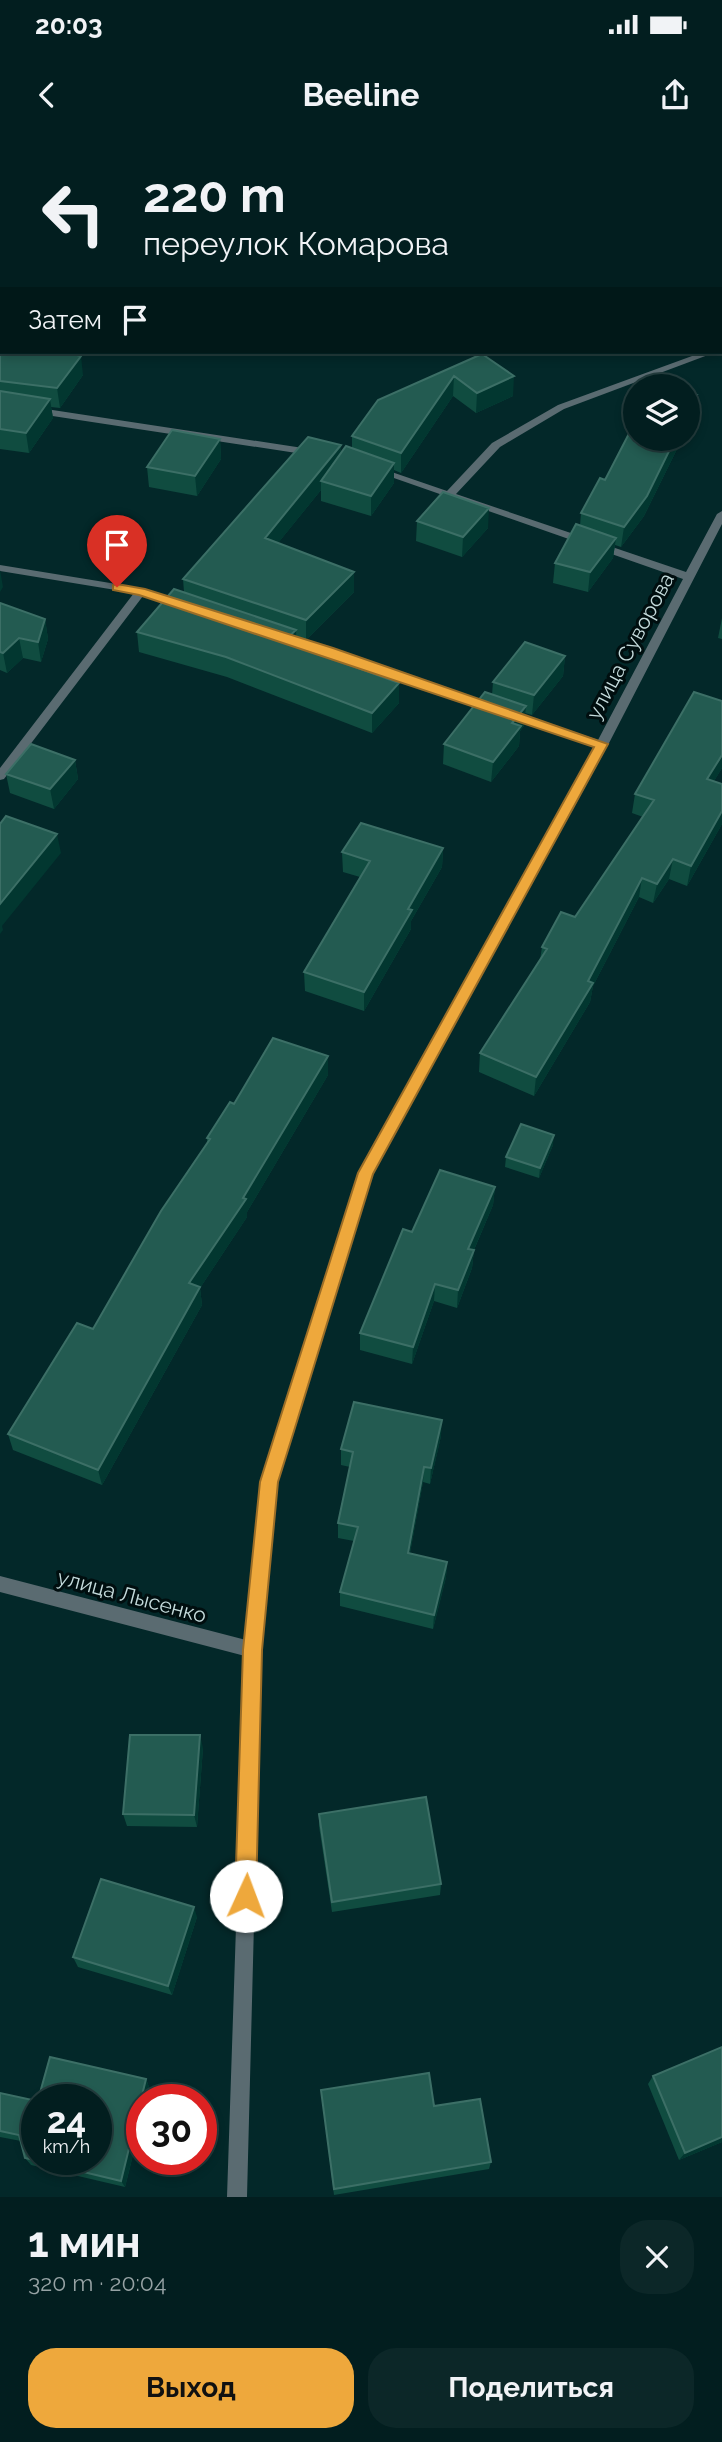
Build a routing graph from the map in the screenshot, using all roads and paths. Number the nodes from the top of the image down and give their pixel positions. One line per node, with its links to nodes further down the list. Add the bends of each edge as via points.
1 (706, 354): 5 (street, via 561,407 496,445)
2 (0, 405): 3 (street)
3 (329, 456)
4 (366, 467): 5 (street)
5 (449, 495): 8 (street)
6 (722, 514): 8 (street, улица Суворова)
7 (0, 568): 9 (street)
8 (690, 577): 12 (street, улица Суворова)
9 (141, 591): 10 (street); 13 (street)
10 (191, 607)
11 (266, 631): 12 (street)
12 (602, 744): 15 (street, улица Суворова, via 366,1173 269,1482)
13 (0, 776)
14 (0, 1584): 15 (street, улица Лысенко)
15 (253, 1650): 16 (street, улица Суворова)
16 (237, 2197)

